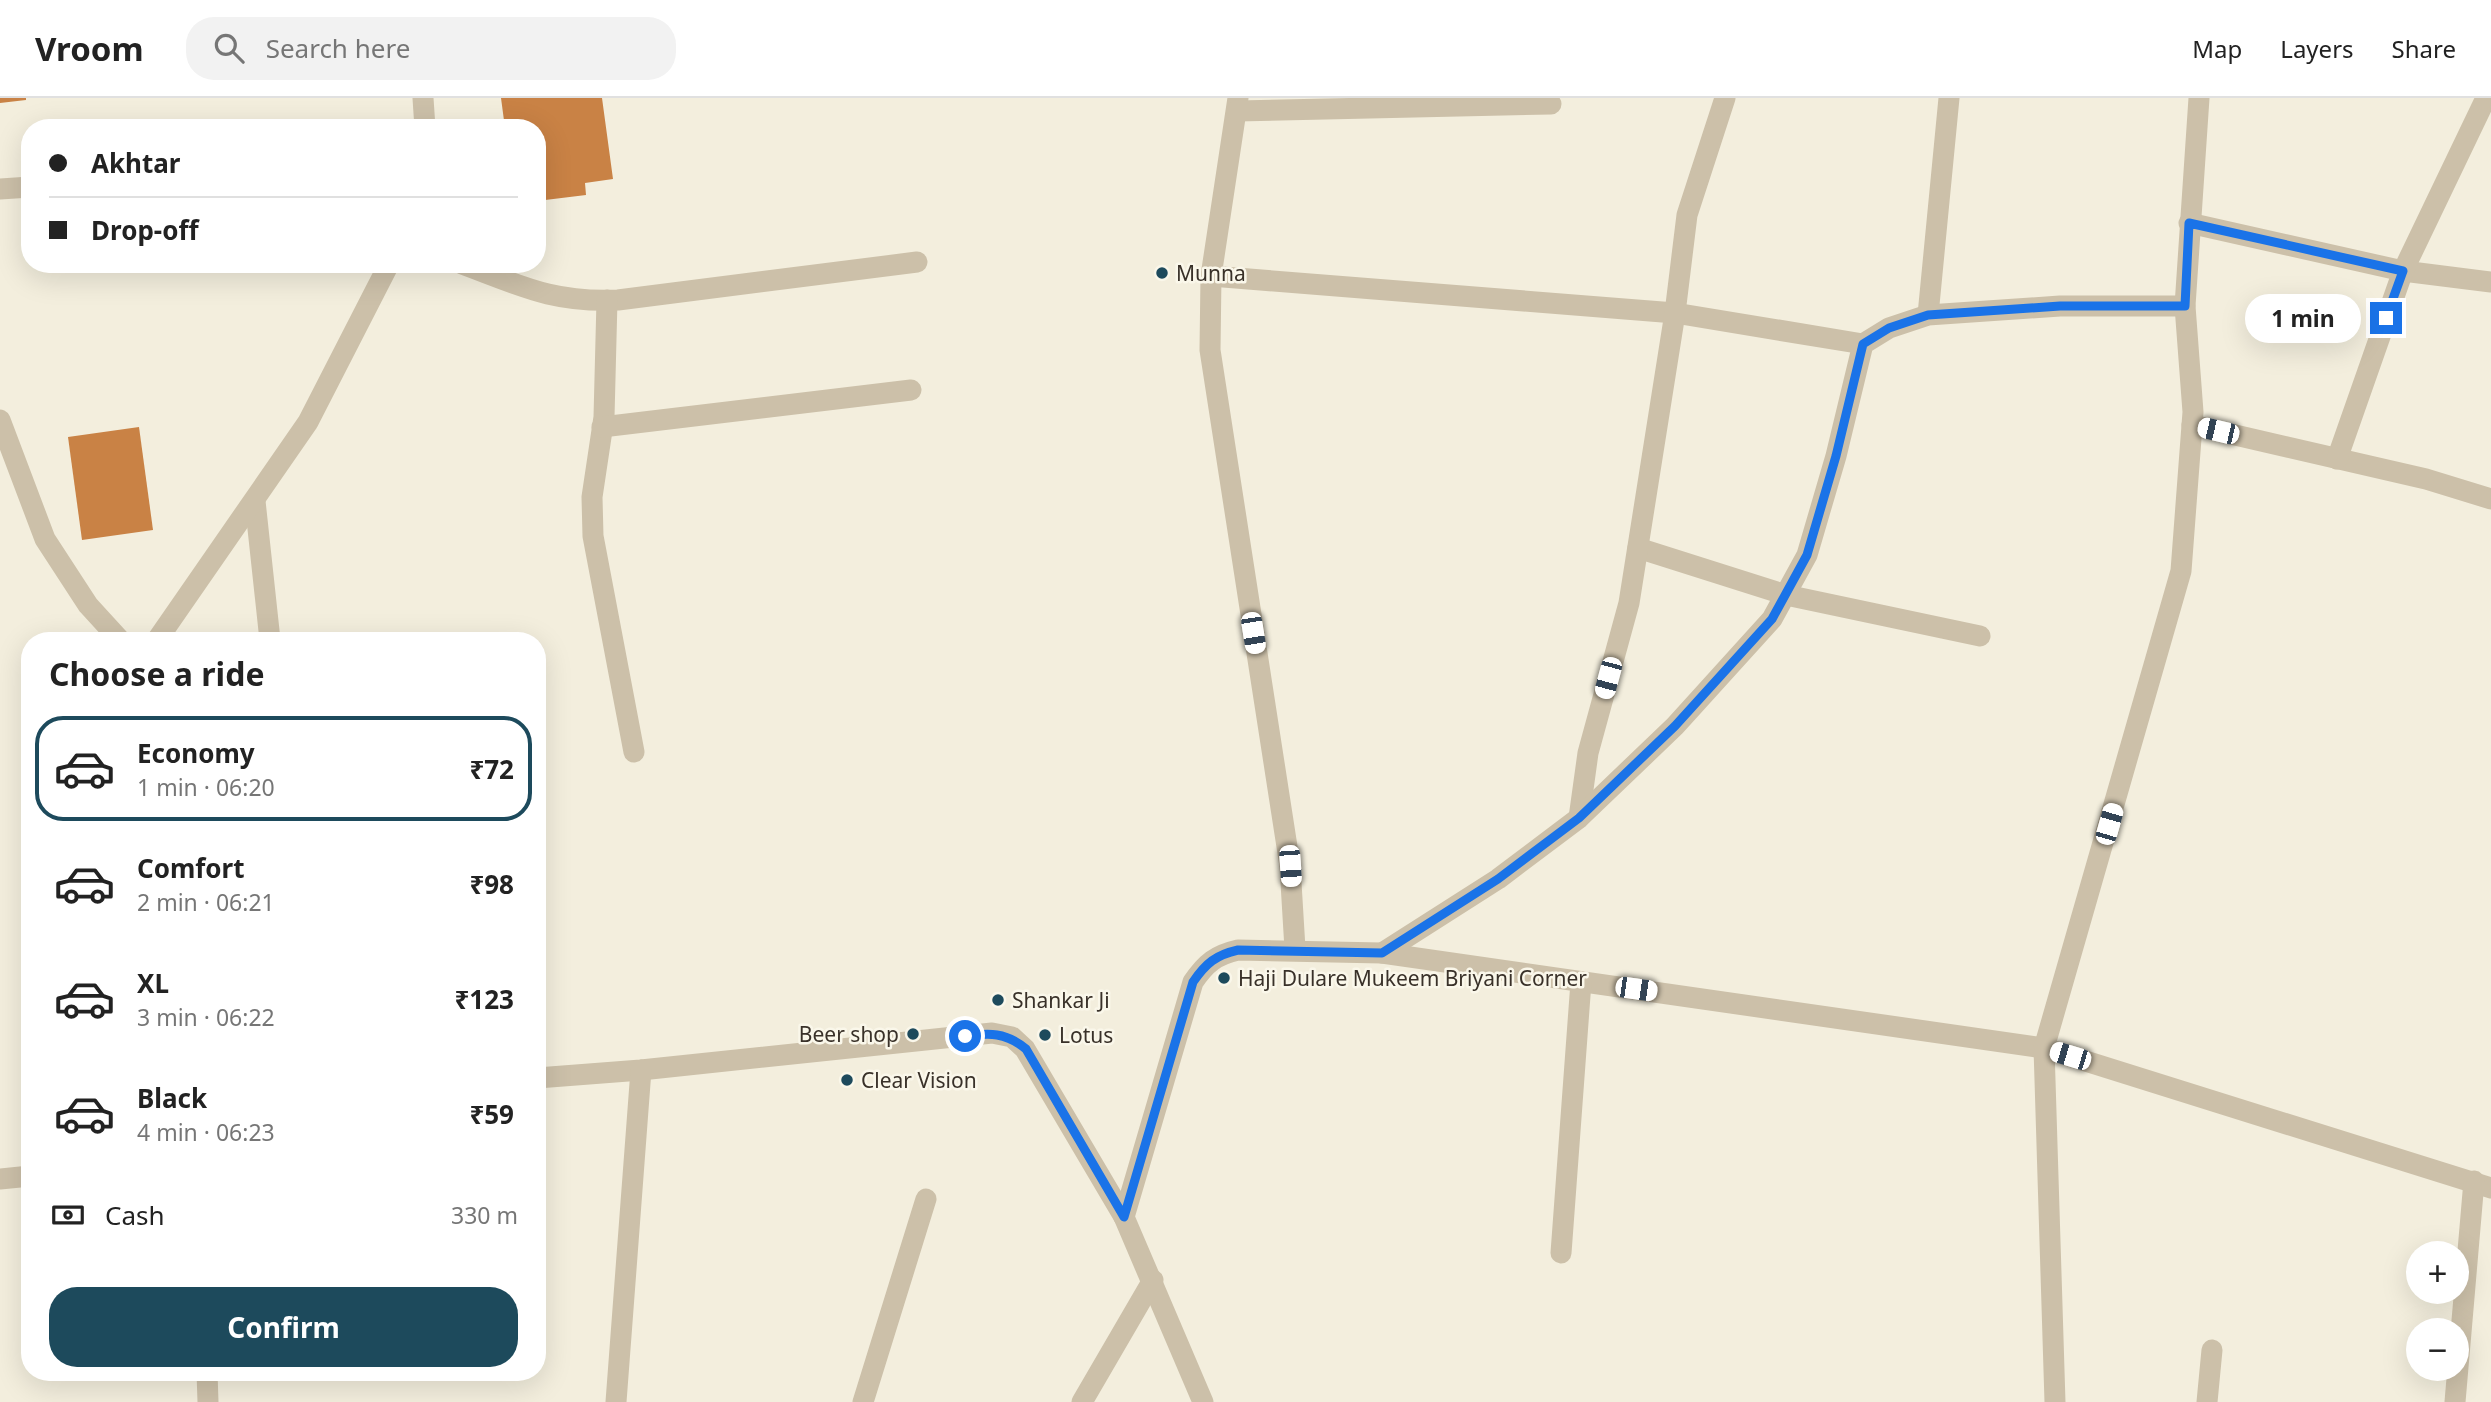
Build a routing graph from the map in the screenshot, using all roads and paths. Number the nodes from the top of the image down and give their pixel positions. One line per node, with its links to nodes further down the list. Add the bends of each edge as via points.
1 (1725, 98): 18 (street, via 1687,215)
2 (1949, 98): 19 (street)
3 (2199, 98): 9 (street)
4 (2486, 98): 11 (street)
5 (1238, 104): 6 (street); 14 (street)
6 (1551, 104)
7 (21, 188): 8 (street)
8 (0, 189)
9 (2189, 223): 11 (street); 17 (street)
10 (917, 262): 16 (street)
11 (2403, 271): 15 (street); 25 (street)
12 (384, 273): 27 (street, via 308,422)
13 (486, 273): 16 (street, via 546,296)
14 (1211, 276): 18 (street); 36 (street, via 1210,349 1290,866)
15 (2491, 282)
16 (607, 300): 24 (street)
17 (2185, 306): 19 (street, via 2060,306); 23 (street)
18 (1675, 313): 20 (street); 28 (street)
19 (1928, 315): 20 (street, via 1889,328)
20 (1863, 344): 29 (street, via 1807,555)
21 (911, 390): 24 (street)
22 (0, 420): 30 (street, via 46,539 88,605)
23 (2192, 425): 25 (street); 39 (street, via 2180,571)
24 (602, 427): 34 (street, via 592,497 593,537)
25 (2337, 459): 26 (street)
26 (2491, 499)
27 (256, 500): 31 (street); 32 (street)
28 (1638, 548): 29 (street); 35 (street, via 1629,603 1588,753)
29 (1786, 595): 33 (street); 35 (street, via 1772,619 1675,726)
30 (113, 632)
31 (163, 632)
32 (269, 632)
33 (1980, 636)
34 (634, 752)
35 (1579, 818): 37 (street, via 1498,879)
36 (1295, 949): 37 (street); 46 (street, via 1219,954 1193,982)
37 (1382, 953): 38 (street)
38 (1581, 982): 39 (street); 47 (street)
39 (2044, 1048): 44 (street); 56 (street)
40 (641, 1070): 41 (street); 46 (street, via 992,1033 1012,1037 1026,1049); 52 (street)
41 (546, 1077)
42 (21, 1177): 43 (street)
43 (0, 1179)
44 (2482, 1185): 58 (street)
45 (926, 1199): 53 (street)
46 (1124, 1217): 48 (street)
47 (1561, 1253)
48 (1153, 1280): 54 (street); 55 (street)
49 (2213, 1350): 57 (street)
50 (207, 1381): 51 (street)
51 (208, 1402)
52 (616, 1402)
53 (863, 1402)
54 (1082, 1402)
55 (1203, 1402)
56 (2055, 1402)
57 (2207, 1402)
58 (2455, 1402)

